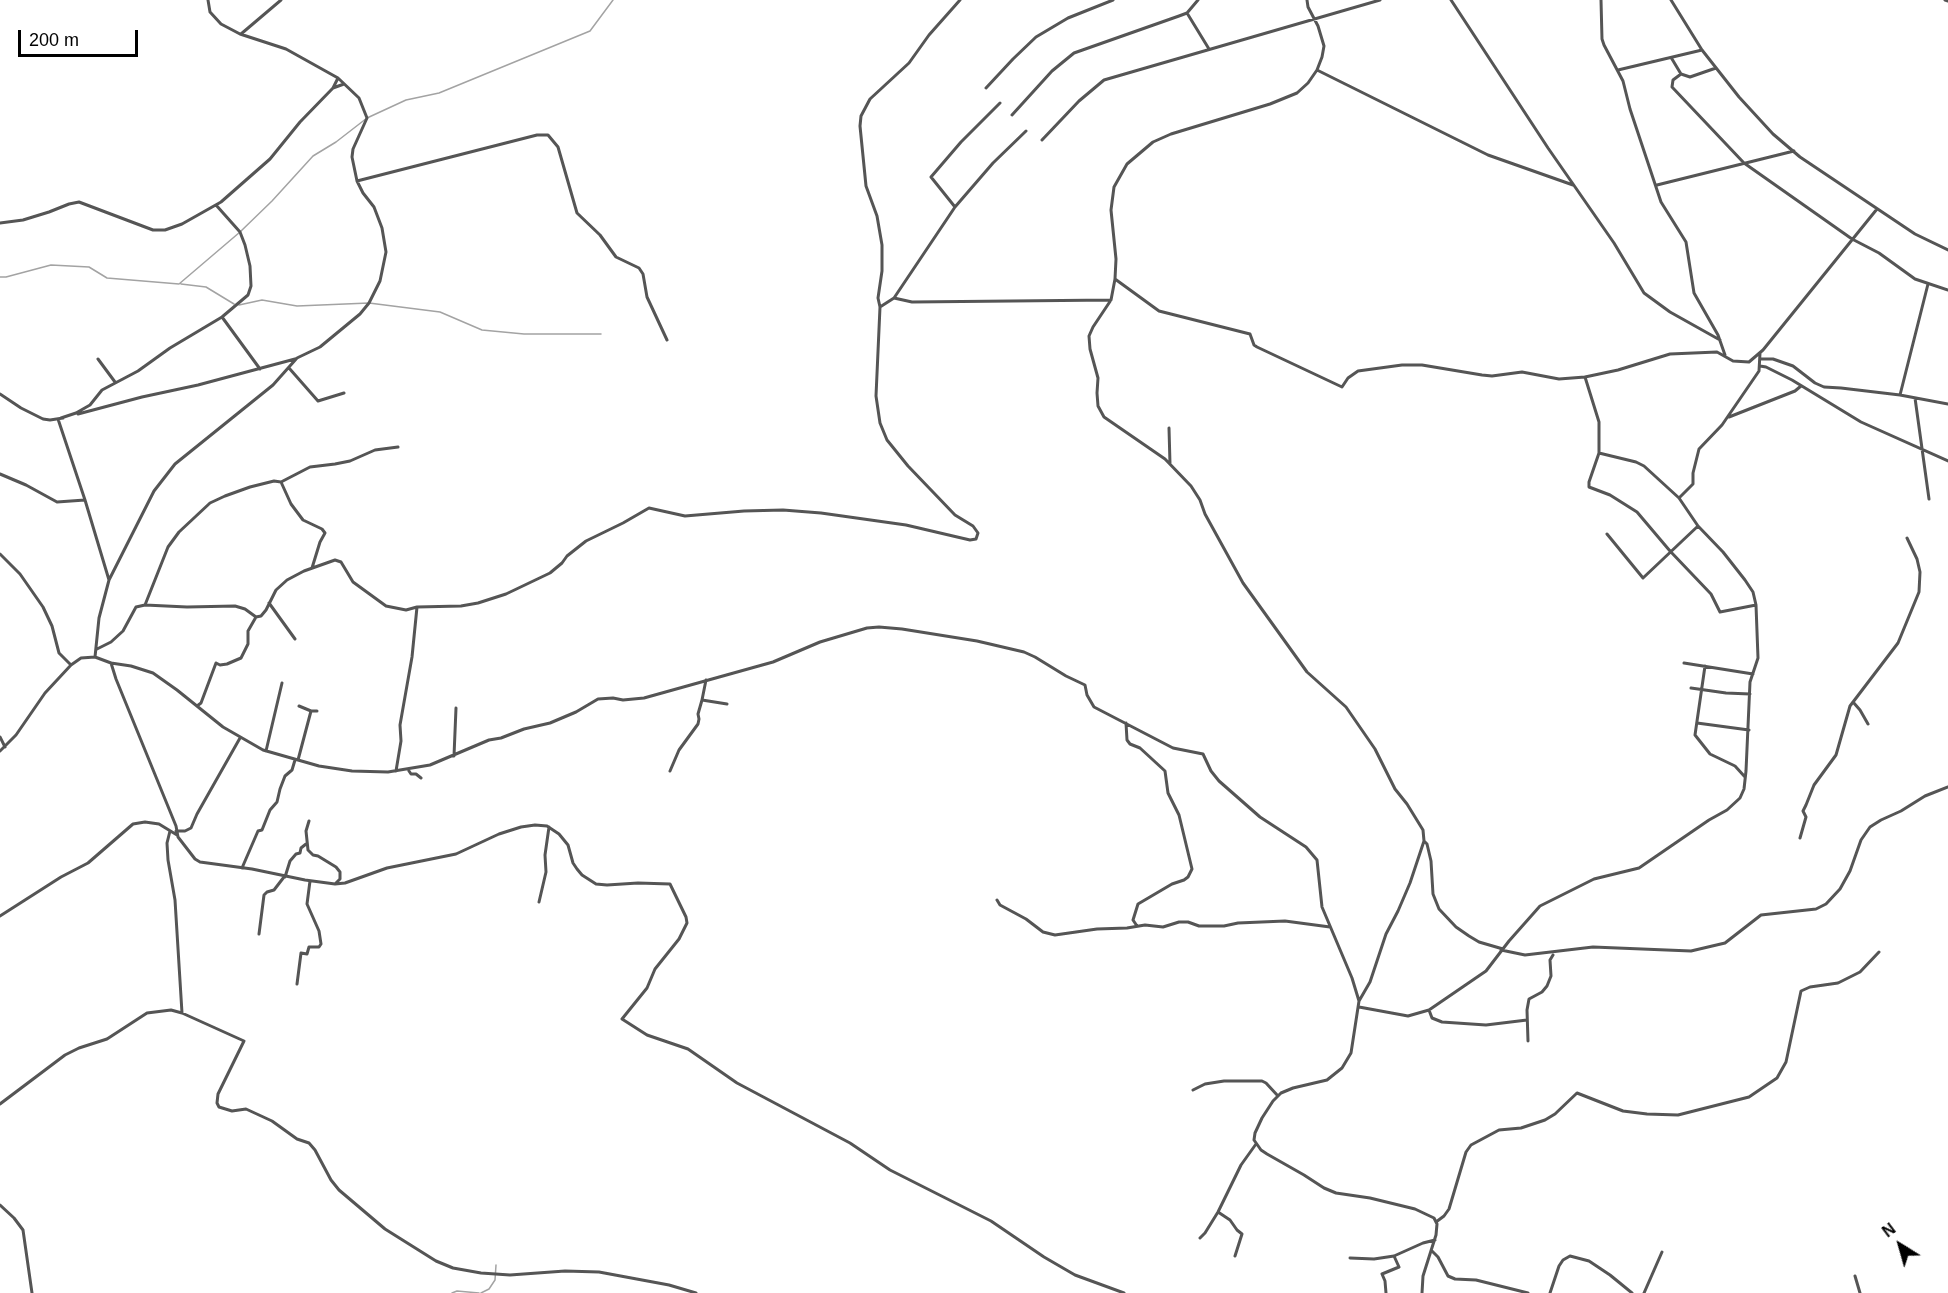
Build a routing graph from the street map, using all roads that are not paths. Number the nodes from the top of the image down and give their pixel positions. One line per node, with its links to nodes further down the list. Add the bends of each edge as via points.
1 (208, 0): 13 (street, via 210,12 221,24)
2 (280, 0): 13 (street)
3 (960, 0): 45 (street, via 909,63 870,99 861,116 866,186 882,245)
4 (1113, 0): 24 (street, via 1046,31 1024,47)
5 (1198, 0): 11 (street)
6 (1307, 0): 12 (street)
7 (1380, 0): 12 (street)
8 (1451, 0): 33 (street)
9 (1601, 0): 19 (street, via 1602,39)
10 (1671, 0): 15 (street)
11 (1187, 13): 14 (street); 26 (street, via 1074,53)
12 (1314, 18): 14 (street); 18 (street, via 1323,46)
13 (240, 34): 21 (street, via 286,49)
14 (1209, 49): 28 (street, via 1104,80)
15 (1702, 50): 16 (street); 17 (street)
16 (1672, 58): 19 (street); 20 (street)
17 (1716, 68): 20 (street, via 1690,77); 29 (street, via 1754,115)
18 (1317, 70): 33 (street, via 1488,155); 40 (street, via 1297,93 1153,141 1127,164 1114,188 1111,210)
19 (1618, 70): 32 (street)
20 (1681, 74): 30 (street, via 1673,80 1672,87)
21 (338, 78): 22 (street); 23 (street)
22 (344, 84): 23 (street); 31 (street, via 359,98 367,118 353,149)
23 (333, 88): 34 (street, via 270,159)
24 (986, 88)
25 (1000, 103): 35 (street, via 931,177)
26 (1012, 115)
27 (1026, 131): 35 (street)
28 (1042, 140)
29 (1794, 151): 30 (street); 36 (street)
30 (1744, 163): 32 (street); 38 (street)
31 (357, 181): 47 (street, via 548,135 558,147 577,213 616,257 639,268 647,297); 51 (street, via 382,228 386,252 380,280 360,315 320,347)
32 (1657, 185): 48 (street, via 1661,202 1686,242 1694,293)
33 (1574, 186): 48 (street, via 1644,293)
34 (216, 205): 37 (street, via 165,230 153,230 79,202 23,220); 46 (street, via 240,232 250,277 248,295)
35 (955, 207): 43 (street)
36 (1877, 208): 38 (street); 39 (street, via 1915,234)
37 (0, 223)
38 (1852, 239): 41 (street); 49 (street)
39 (1948, 250)
40 (1115, 279): 44 (street); 57 (street, via 1159,311 1250,334 1257,347 1342,387 1358,371 1402,365 1492,376 1522,372 1550,378)
41 (1928, 284): 42 (street); 62 (street)
42 (1948, 290)
43 (894, 298): 44 (street, via 912,302); 45 (street)
44 (1111, 300): 72 (street, via 1089,336 1098,378 1098,406 1104,417)
45 (880, 306): 88 (street, via 876,396 883,432 924,485 955,515 973,526 978,533 976,539 821,513 783,510 685,516 650,508 586,541 550,573 506,594 461,606)
46 (222, 317): 56 (street); 58 (street)
47 (667, 340)
48 (1720, 340): 50 (street)
49 (1761, 353): 50 (street, via 1749,362 1737,362); 53 (street)
50 (1726, 356): 57 (street, via 1717,352 1670,354)
51 (297, 358): 55 (street); 56 (street)
52 (98, 359): 58 (street)
53 (1760, 359): 54 (street); 62 (street, via 1785,362 1824,387)
54 (1760, 366): 59 (street); 65 (street)
55 (289, 368): 60 (street, via 318,401); 84 (street, via 175,464 154,490)
56 (260, 369): 66 (street)
57 (1585, 377): 70 (street, via 1599,422)
58 (115, 382): 66 (street, via 90,405)
59 (1801, 386): 65 (street); 69 (street, via 1855,419)
60 (344, 393)
61 (0, 394): 66 (street, via 43,419)
62 (1899, 395): 63 (street)
63 (1915, 398): 64 (street); 69 (street)
64 (1948, 404)
65 (1727, 418): 75 (street, via 1699,450 1693,484)
66 (60, 419): 77 (street)
67 (1169, 428): 72 (street)
68 (398, 447): 74 (street, via 375,450 350,461 310,467)
69 (1921, 448): 71 (street); 76 (street)
70 (1599, 453): 75 (street, via 1644,466); 81 (street, via 1589,487 1637,512)
71 (1948, 461)
72 (1170, 464): 133 (street, via 1196,493 1255,601 1307,672 1346,706 1375,749 1395,789 1420,824)
73 (0, 474): 77 (street, via 57,502)
74 (281, 482): 83 (street, via 303,520 325,533); 86 (street, via 225,495 200,511 168,547)
75 (1679, 498): 78 (street)
76 (1929, 499)
77 (85, 500): 84 (street)
78 (1698, 526): 81 (street); 87 (street, via 1745,580)
79 (1607, 534): 81 (street, via 1643,578)
80 (1907, 538): 104 (street, via 1920,572 1919,592 1898,643)
81 (1670, 551): 87 (street, via 1711,594 1720,612)
82 (0, 554): 95 (street, via 43,607 59,653)
83 (312, 568): 85 (street, via 281,585); 88 (street, via 338,560 353,582 386,606 406,610)
84 (109, 580): 91 (street)
85 (269, 603): 89 (street, via 263,614); 90 (street)
86 (145, 605): 89 (street, via 236,606); 91 (street, via 136,607 123,631 111,642)
87 (1756, 605): 97 (street, via 1758,658)
88 (417, 607): 123 (street)
89 (256, 617): 106 (street, via 241,658 227,664 216,663)
90 (295, 639)
91 (96, 649): 92 (street)
92 (95, 657): 93 (street); 95 (street, via 81,658)
93 (111, 663): 106 (street, via 153,673); 131 (street)
94 (1684, 663): 96 (street)
95 (71, 665): 117 (street)
96 (1705, 666): 97 (street); 101 (street)
97 (1753, 674): 102 (street)
98 (706, 680): 103 (street); 111 (street, via 879,627 1024,652 1084,685 1094,706); 120 (street, via 644,698 598,699 550,723 489,740)
99 (282, 683): 119 (street)
100 (1691, 688): 101 (street)
101 (1701, 690): 102 (street); 112 (street)
102 (1750, 694): 114 (street)
103 (702, 700): 105 (street); 124 (street, via 698,724 679,750)
104 (1853, 702): 113 (street); 132 (street, via 1836,755 1814,785 1803,811 1806,817)
105 (727, 704)
106 (197, 706): 115 (street)
107 (299, 706): 109 (street)
108 (456, 708): 120 (street)
109 (311, 711): 110 (street); 121 (street)
110 (317, 711)
111 (1126, 723): 142 (street, via 1130,744 1165,771 1192,869 1184,880 1138,904 1133,920); 143 (street, via 1173,748 1203,754 1219,781 1260,816 1306,847 1317,860 1320,899)
112 (1697, 723): 114 (street); 125 (street, via 1695,735 1710,754 1735,766)
113 (1868, 724)
114 (1749, 730): 125 (street)
115 (240, 737): 119 (street); 131 (street, via 191,828)
116 (0, 738): 117 (street)
117 (5, 747): 118 (street)
118 (0, 751)
119 (266, 751): 121 (street)
120 (454, 756): 122 (street)
121 (296, 760): 123 (street, via 336,769); 135 (street)
122 (408, 770): 123 (street); 126 (street)
123 (396, 771)
124 (670, 771)
125 (1745, 777): 145 (street, via 1740,798 1727,810 1639,868 1594,879 1540,906)
126 (421, 778)
127 (1948, 787): 147 (street, via 1870,826 1840,889 1816,909 1766,913 1725,944 1691,951 1593,947)
128 (309, 821): 134 (street)
129 (549, 827): 138 (street, via 521,827 456,854 387,868); 140 (street); 172 (street, via 568,845 573,863 588,879 607,885 670,884 686,917 684,931 622,1019 647,1035 688,1049 737,1083 849,1143 890,1170 991,1221 1075,1275)
130 (170, 831): 131 (street); 141 (street, via 145,822 130,826 88,863); 152 (street, via 168,860 175,900)
131 (177, 833): 135 (street, via 200,862)
132 (1800, 838)
133 (1424, 841): 145 (street, via 1439,909 1469,936); 149 (street, via 1370,982)
134 (306, 844): 136 (street, via 290,861); 138 (street, via 313,855 340,872)
135 (242, 868): 136 (street)
136 (284, 877): 137 (street); 144 (street, via 264,895)
137 (310, 881): 138 (street); 148 (street, via 307,904 321,944 309,947 307,954 301,953)
138 (335, 884)
139 (997, 900): 142 (street, via 1042,932 1055,935)
140 (539, 902)
141 (0, 916)
142 (1137, 926): 143 (street, via 1285,921)
143 (1330, 927): 149 (street)
144 (259, 934)
145 (1502, 950): 147 (street, via 1526,955); 151 (street, via 1486,971)
146 (1879, 952): 161 (street, via 1860,972 1838,983 1801,991 1786,1062 1777,1078 1749,1097 1678,1115 1623,1111 1577,1093 1545,1119 1521,1128 1499,1130 1471,1145 1449,1209)
147 (1554, 953): 153 (street, via 1550,981 1542,992 1529,999)
148 (297, 984)
149 (1359, 1001): 150 (street)
150 (1359, 1007): 151 (street, via 1408,1016); 156 (street, via 1351,1053 1342,1068 1327,1080)
151 (1429, 1010): 153 (street, via 1432,1018 1442,1022 1486,1025)
152 (182, 1013): 157 (street, via 147,1013 107,1039 65,1055); 171 (street, via 244,1041 218,1094 219,1107 248,1110 309,1143 343,1194 385,1229 436,1261 481,1273 609,1273)
153 (1527, 1020): 154 (street)
154 (1528, 1041)
155 (1193, 1090): 156 (street, via 1224,1081 1262,1081)
156 (1278, 1096): 158 (street, via 1255,1133)
157 (0, 1104)
158 (1256, 1144): 160 (street); 161 (street, via 1324,1188 1415,1209)
159 (0, 1205): 170 (street, via 22,1230)
160 (1218, 1212): 162 (street); 166 (street, via 1242,1234)
161 (1436, 1222): 163 (street)
162 (1200, 1238)
163 (1435, 1240): 164 (street); 167 (street)
164 (1432, 1251): 174 (street); 175 (street, via 1448,1276)
165 (1662, 1251): 178 (street)
166 (1236, 1256)
167 (1394, 1256): 168 (street); 173 (street, via 1399,1267 1382,1274)
168 (1350, 1258)
169 (1855, 1276): 179 (street)
170 (32, 1293)
171 (696, 1293)
172 (1124, 1293)
173 (1386, 1293)
174 (1422, 1293)
175 (1528, 1293)
176 (1550, 1293): 177 (street, via 1563,1260 1570,1257 1589,1261)
177 (1632, 1293)
178 (1644, 1293)
179 (1860, 1293)

